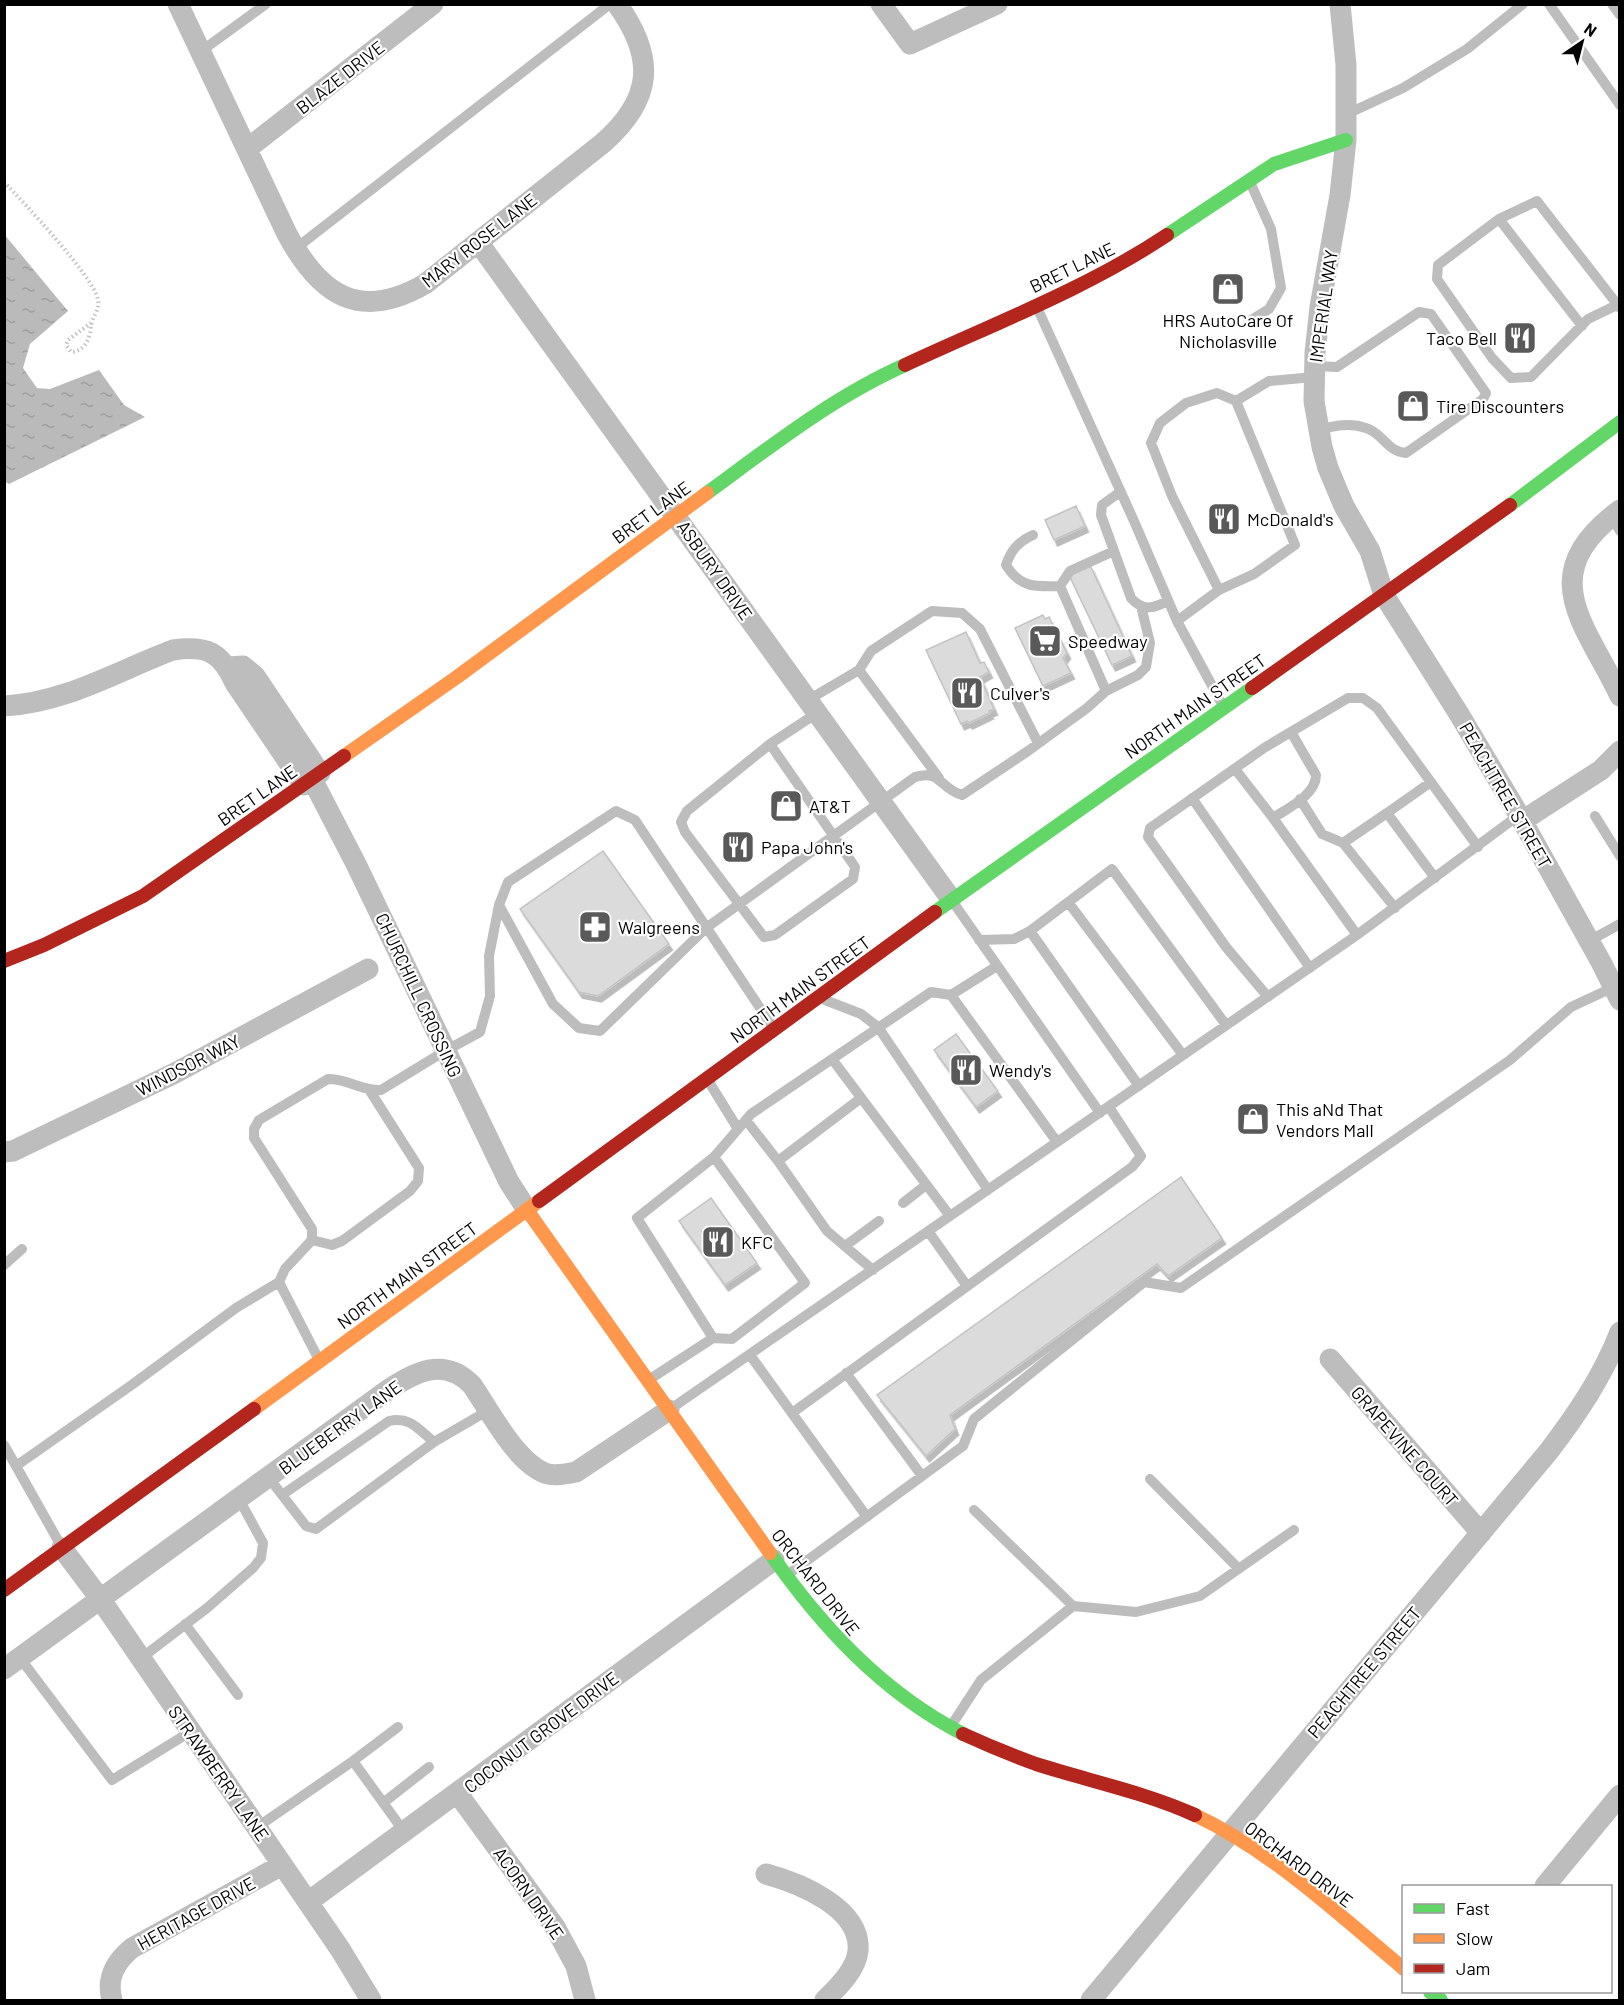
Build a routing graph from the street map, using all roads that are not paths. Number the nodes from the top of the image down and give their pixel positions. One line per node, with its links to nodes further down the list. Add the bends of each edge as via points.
1 (177, 4): 13 (street, MARY ROSE LANE)
2 (266, 4): 13 (lane)
3 (433, 4): 17 (street, BLAZE DRIVE)
4 (610, 4): 21 (lane)
5 (617, 4): 20 (street, MARY ROSE LANE, via 634,32 643,61 642,91 628,119)
6 (881, 4): 7 (street, via 910,44)
7 (997, 4)
8 (1340, 4): 15 (street, IMPERIAL WAY)
9 (1523, 4): 15 (lane, via 1467,49 1403,88)
10 (1548, 4): 14 (lane)
11 (1612, 4): 12 (lane)
12 (1620, 15)
13 (200, 52): 17 (street, MARY ROSE LANE)
14 (1620, 105)
15 (1347, 114): 16 (street, IMPERIAL WAY)
16 (1346, 140): 18 (street, BRET LANE, via 1274,164); 26 (street, IMPERIAL WAY)
17 (247, 149): 21 (street, MARY ROSE LANE)
18 (1248, 179): 23 (street, BRET LANE, via 1138,254); 24 (lane, via 1270,229 1281,288 1269,309)
19 (1499, 219): 22 (lane, via 1537,201); 25 (lane); 25 (lane, via 1438,265 1437,279 1492,358 1511,378 1531,377)
20 (478, 242): 21 (street, MARY ROSE LANE, via 425,284 380,302 345,297 330,290 307,268); 31 (street, ASBURY DRIVE)
21 (295, 249)
22 (1618, 303): 25 (lane)
23 (1036, 305): 30 (lane); 31 (street, BRET LANE, via 850,393)
24 (1248, 322)
25 (1582, 326)
26 (1314, 371): 27 (lane, via 1269,381); 29 (street, IMPERIAL WAY); 29 (lane, via 1337,367 1419,312 1431,314 1486,393 1406,453 1395,452 1368,428 1344,424)
27 (1236, 401): 36 (lane, via 1295,545 1254,574); 36 (lane, via 1217,393 1186,403 1160,423 1151,443 1172,496)
28 (1620, 422): 37 (street, NORTH MAIN STREET)
29 (1318, 430): 37 (street, IMPERIAL WAY, via 1336,488 1370,551)
30 (1120, 492): 34 (lane, via 1100,510); 38 (lane)
31 (676, 516): 45 (street, ASBURY DRIVE); 53 (street, BRET LANE)
32 (1617, 519): 43 (street, via 1590,537 1581,550 1573,591 1578,617)
33 (1033, 535): 35 (lane, via 1011,551 1006,565 1014,577 1034,586)
34 (1114, 551): 35 (lane, via 1070,571); 39 (lane, via 1131,598)
35 (1060, 586): 42 (lane)
36 (1219, 590): 40 (lane)
37 (1384, 595): 46 (street, NORTH MAIN STREET); 61 (street, PEACHTREE STREET)
38 (1168, 601): 39 (lane, via 1149,609); 40 (lane)
39 (1141, 606): 42 (lane, via 1150,643 1146,667)
40 (1177, 621): 46 (lane)
41 (860, 670): 45 (lane); 48 (lane, via 871,651 932,610 962,613 980,629); 52 (lane)
42 (1106, 691): 48 (lane)
43 (1620, 696)
44 (10, 706): 53 (street, CHURCHILL CROSSING, via 65,695 192,647 218,657 228,667 243,666 255,676)
45 (812, 707): 49 (lane); 57 (street, ASBURY DRIVE)
46 (1225, 708): 67 (street, NORTH MAIN STREET)
47 (1291, 732): 51 (lane); 54 (lane, via 1348,698 1363,698 1377,708); 56 (lane, via 1316,775 1309,793)
48 (1038, 743): 52 (lane, via 962,795 948,789)
49 (770, 744): 62 (lane); 69 (lane, via 687,812 681,822)
50 (1620, 752): 61 (street, via 1601,770)
51 (1235, 769): 55 (lane); 60 (lane)
52 (939, 778): 57 (lane, via 924,774 915,777)
53 (312, 779): 78 (street, BRET LANE, via 144,896); 89 (street, CHURCHILL CROSSING)
54 (1431, 782): 58 (lane); 64 (lane)
55 (1192, 798): 80 (lane); 85 (lane, via 1150,828 1148,837 1226,947)
56 (1300, 799): 60 (lane); 63 (lane, via 1322,834)
57 (880, 802): 62 (lane); 67 (street, ASBURY DRIVE)
58 (1387, 813): 63 (lane); 66 (lane)
59 (1595, 816): 65 (lane)
60 (1273, 818): 75 (lane)
61 (1521, 818): 64 (lane); 77 (street, PEACHTREE STREET)
62 (834, 835): 69 (lane); 69 (lane, via 855,867 853,879 776,935 764,937)
63 (1342, 843): 71 (lane)
64 (1478, 847): 66 (lane)
65 (1620, 856)
66 (1435, 878): 71 (lane)
67 (951, 900): 76 (lane); 84 (street, NORTH MAIN STREET)
68 (1068, 902): 74 (lane); 86 (lane, via 1112,869); 90 (lane)
69 (740, 904): 73 (lane)
70 (499, 905): 73 (lane, via 508,882 616,811 635,820); 73 (lane, via 553,1004 579,1028 600,1031); 89 (lane, via 489,956 490,996 480,1032)
71 (1395, 908): 75 (lane)
72 (1620, 924): 77 (lane)
73 (706, 928): 88 (lane)
74 (1030, 931): 76 (lane, via 1014,939); 93 (lane)
75 (1357, 935): 80 (lane)
76 (979, 940): 79 (lane)
77 (1589, 941): 82 (street, PEACHTREE STREET)
78 (4, 961)
79 (997, 966): 83 (lane); 96 (lane)
80 (1310, 968): 85 (lane)
81 (368, 969): 100 (street, WINDSOR WAY, via 175,1073)
82 (1617, 994): 130 (lane, via 1571,1007 1510,1060 1181,1288 1144,1282 974,1419 963,1446)
83 (951, 995): 87 (lane, via 931,992); 99 (lane)
84 (819, 997): 87 (lane, via 861,1014); 88 (street, NORTH MAIN STREET)
85 (1268, 997): 86 (lane)
86 (1226, 1025): 90 (lane)
87 (878, 1027): 91 (lane); 104 (lane)
88 (775, 1030): 92 (street, NORTH MAIN STREET)
89 (445, 1051): 94 (lane, via 381,1090); 106 (street, CHURCHILL CROSSING, via 516,1196)
90 (1183, 1055): 93 (lane)
91 (832, 1059): 95 (lane); 97 (lane)
92 (708, 1079): 98 (lane); 106 (street, NORTH MAIN STREET)
93 (1139, 1086): 96 (lane)
94 (370, 1090): 110 (lane, via 418,1168 418,1181 342,1241 332,1245); 110 (lane, via 342,1079 328,1079 260,1120 254,1129 254,1138 312,1229)
95 (861, 1098): 102 (lane); 103 (lane)
96 (1105, 1110): 99 (lane); 116 (lane, via 1141,1156 1132,1167)
97 (746, 1120): 98 (lane); 102 (lane)
98 (738, 1129): 101 (lane)
99 (1057, 1142): 104 (lane)
100 (4, 1152)
101 (714, 1157): 118 (lane, via 637,1218); 118 (lane, via 805,1283 732,1339)
102 (778, 1161): 111 (lane, via 827,1231)
103 (926, 1185): 105 (lane); 107 (lane)
104 (988, 1190): 107 (lane)
105 (903, 1203)
106 (527, 1210): 121 (street, NORTH MAIN STREET); 123 (street, ORCHARD DRIVE)
107 (950, 1216): 109 (lane)
108 (879, 1221): 111 (lane)
109 (928, 1231): 114 (lane); 116 (lane)
110 (312, 1240): 115 (lane, via 285,1269)
111 (845, 1246): 114 (lane)
112 (22, 1249): 113 (lane)
113 (4, 1265)
114 (873, 1270): 119 (lane)
115 (279, 1282): 121 (lane); 129 (lane, via 236,1308)
116 (968, 1286): 122 (lane)
117 (1620, 1332): 138 (street, PEACHTREE STREET, via 1602,1372 1575,1416)
118 (713, 1338): 123 (lane)
119 (750, 1355): 125 (lane); 126 (lane)
120 (1330, 1359): 138 (street, GRAPEVINE COURT)
121 (320, 1361): 139 (street, NORTH MAIN STREET)
122 (846, 1374): 126 (lane); 130 (lane)
123 (647, 1380): 125 (street, ORCHARD DRIVE)
124 (489, 1410): 125 (street, BLUEBERRY LANE, via 527,1462 538,1470 562,1475 588,1466); 127 (lane); 131 (street, BLUEBERRY LANE, via 463,1376 453,1371 428,1370 400,1381)
125 (669, 1410): 140 (street, ORCHARD DRIVE)
126 (792, 1413): 136 (lane)
127 (434, 1442): 133 (lane, via 400,1418 389,1421); 133 (lane, via 316,1529 306,1526)
128 (4, 1445): 129 (lane)
129 (16, 1466): 139 (lane)
130 (922, 1476): 136 (lane)
131 (268, 1478): 133 (lane); 134 (street, BLUEBERRY LANE)
132 (1150, 1479): 141 (lane)
133 (282, 1495)
134 (239, 1499): 143 (street, BLUEBERRY LANE); 145 (lane, via 263,1543 261,1558)
135 (974, 1510): 144 (lane)
136 (867, 1517): 140 (lane)
137 (1294, 1530): 141 (lane)
138 (1481, 1533): 159 (street, PEACHTREE STREET)
139 (62, 1548): 142 (street, NORTH MAIN STREET); 143 (street, STRAWBERRY LANE)
140 (780, 1568): 150 (street, ORCHARD DRIVE, via 828,1630 872,1674); 154 (street, COCONUT GROVE DRIVE)
141 (1239, 1569): 144 (lane, via 1200,1596 1136,1612)
142 (4, 1590)
143 (100, 1600): 146 (street, STRAWBERRY LANE); 147 (street, BLUEBERRY LANE)
144 (1073, 1606): 150 (lane, via 981,1680)
145 (185, 1624): 146 (lane); 148 (lane)
146 (140, 1659): 151 (street, STRAWBERRY LANE)
147 (12, 1664): 151 (lane, via 112,1780)
148 (238, 1695)
149 (398, 1727): 152 (lane)
150 (949, 1729): 159 (street, ORCHARD DRIVE, via 1008,1755 1171,1805)
151 (190, 1732): 157 (street, STRAWBERRY LANE)
152 (353, 1761): 156 (lane); 157 (lane)
153 (429, 1767): 156 (lane)
154 (458, 1794): 158 (street, COCONUT GROVE DRIVE); 167 (street, ACORN DRIVE, via 555,1927 576,1966)
155 (1620, 1795): 162 (street)
156 (383, 1803): 158 (lane)
157 (256, 1827): 160 (street, STRAWBERRY LANE)
158 (405, 1833): 163 (street, COCONUT GROVE DRIVE)
159 (1229, 1833): 164 (street, ORCHARD DRIVE, via 1288,1874); 169 (street, PEACHTREE STREET)
160 (282, 1864): 163 (street, STRAWBERRY LANE); 165 (street, HERITAGE DRIVE, via 122,1956 110,1980)
161 (766, 1874): 168 (street, via 819,1895 839,1910 854,1929 858,1953 853,1966)
162 (1547, 1885)
163 (308, 1902): 166 (street, STRAWBERRY LANE)
164 (1402, 1968)
165 (112, 2001)
166 (371, 2001)
167 (585, 2001)
168 (825, 2001)
169 (1091, 2001)

